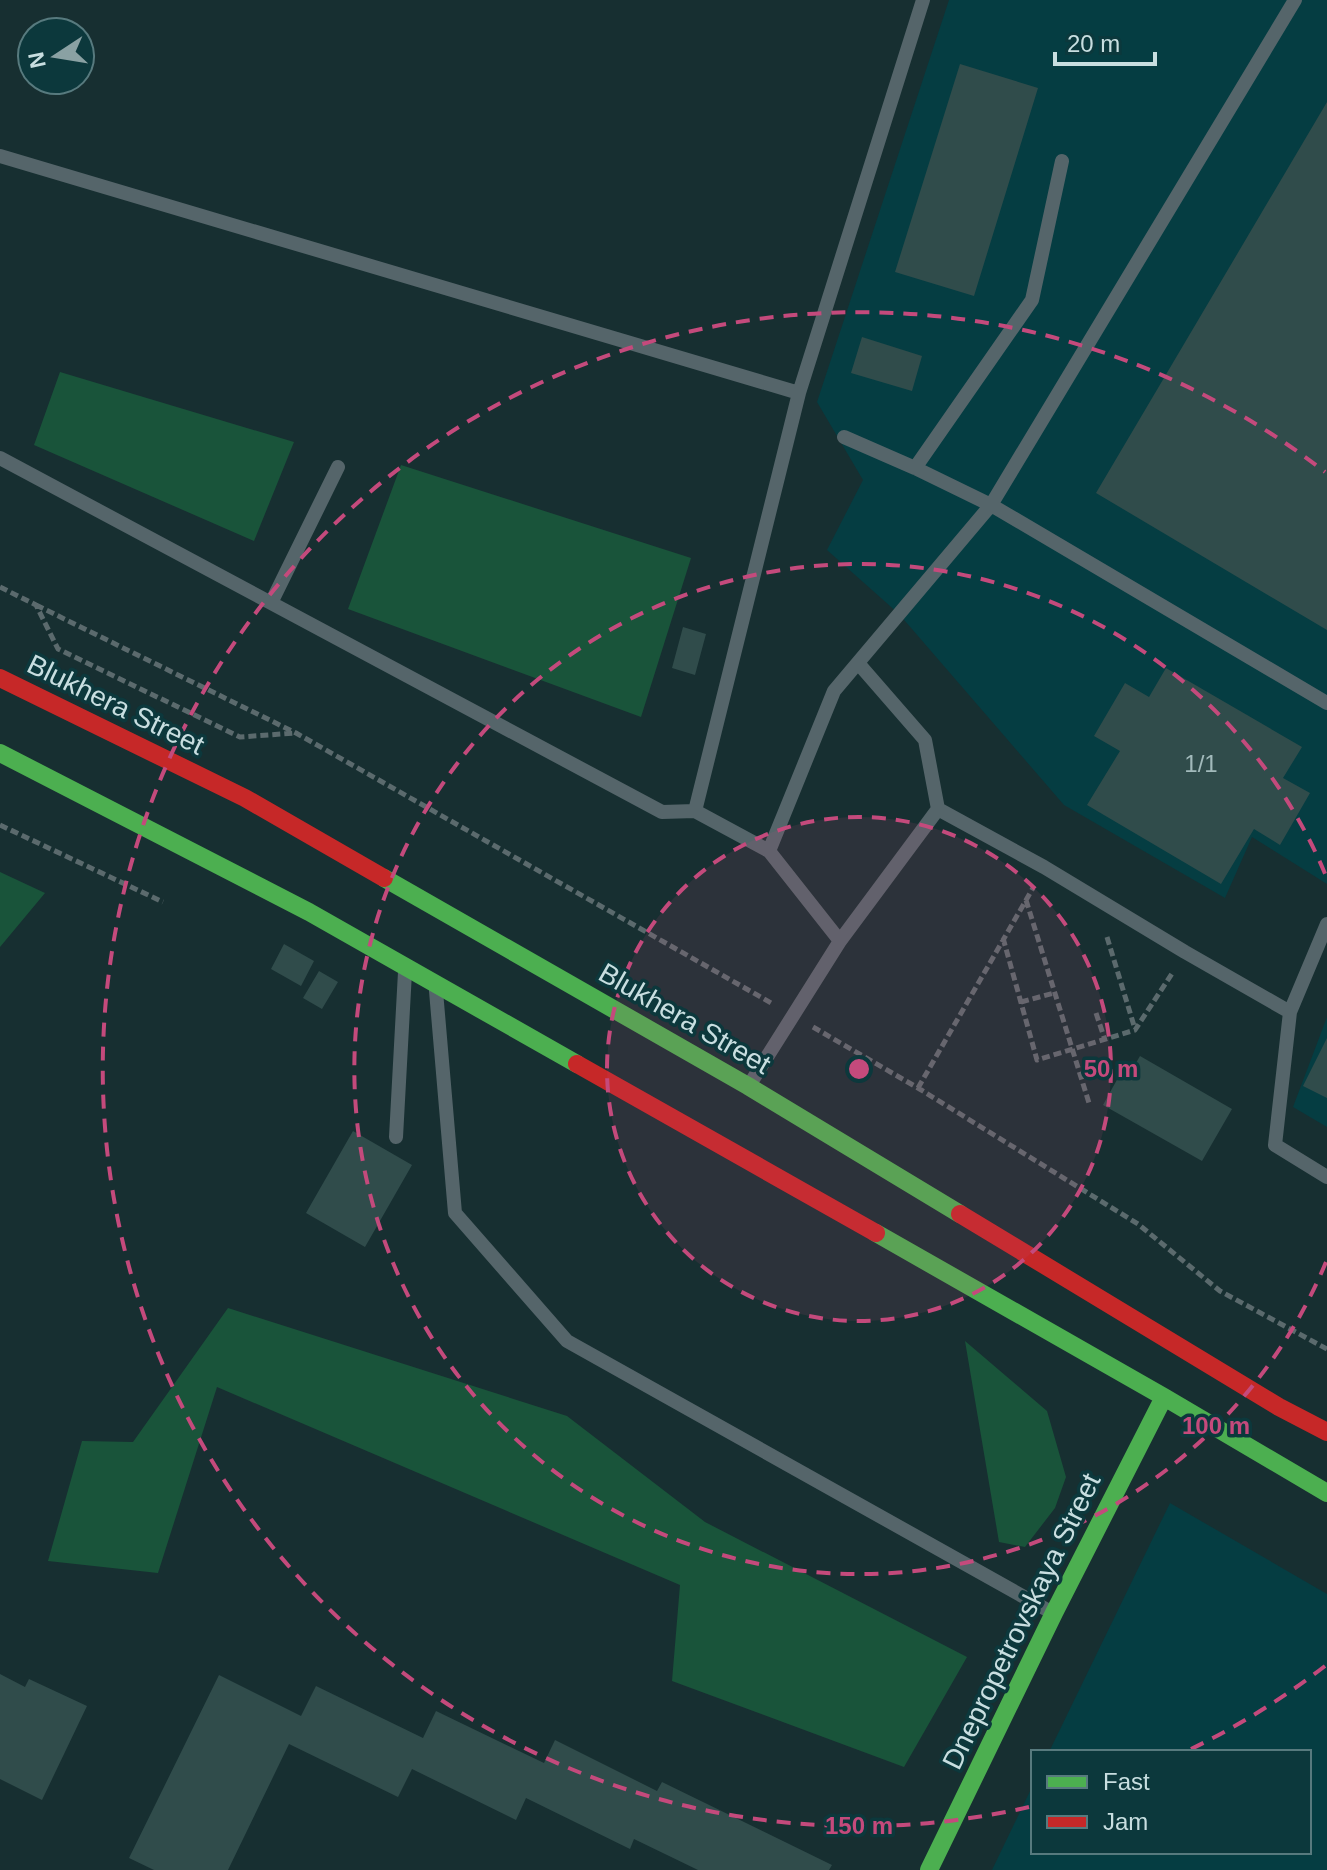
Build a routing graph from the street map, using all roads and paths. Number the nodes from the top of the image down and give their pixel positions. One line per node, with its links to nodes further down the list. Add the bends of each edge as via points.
1 (923, 0): 5 (lane)
2 (1295, 0): 10 (lane)
3 (0, 156): 5 (lane)
4 (1062, 161): 9 (lane, via 1032,300)
5 (799, 393): 20 (lane)
6 (844, 437): 9 (lane)
7 (0, 458): 12 (lane)
8 (338, 467): 12 (lane)
9 (915, 468): 10 (lane)
10 (991, 505): 14 (lane); 16 (lane)
11 (0, 587): 13 (path)
12 (271, 603): 20 (lane, via 662,812)
13 (36, 605): 17 (path); 17 (path, via 58,649 240,737)
14 (858, 663): 19 (lane, via 925,740); 22 (lane, via 834,691)
15 (0, 678): 41 (main road, Blukhera Street, via 245,798)
16 (1327, 703)
17 (296, 733): 37 (path)
18 (0, 753): 31 (main road)
19 (938, 809): 23 (lane); 29 (lane)
20 (695, 811): 22 (lane)
21 (0, 825): 25 (path)
22 (769, 851): 29 (lane)
23 (1044, 867): 24 (path); 30 (lane)
24 (1026, 899): 28 (path); 33 (path)
25 (163, 902)
26 (1327, 924): 35 (lane)
27 (1107, 937): 38 (path)
28 (1003, 938): 34 (path); 42 (path)
29 (840, 941): 37 (lane)
30 (1185, 952): 35 (lane); 38 (path)
31 (405, 967): 32 (main road); 44 (lane)
32 (435, 983): 47 (main road); 50 (lane, via 455,1213 567,1341)
33 (1054, 993): 34 (path); 40 (path)
34 (1021, 1002): 40 (path, via 1037,1060)
35 (1290, 1012): 45 (lane, via 1275,1145)
36 (1096, 1013): 39 (path)
37 (792, 1014): 41 (lane); 42 (path)
38 (1135, 1030): 39 (path)
39 (1105, 1040): 40 (path)
40 (1072, 1050): 43 (path)
41 (748, 1086): 48 (main road, Blukhera Street, via 1184,1357)
42 (918, 1088): 46 (path, via 1138,1224 1220,1291)
43 (1089, 1103)
44 (396, 1137)
45 (1327, 1177)
46 (1327, 1349)
47 (1167, 1391): 49 (main road); 50 (main road, Dnepropetrovskaya Street)
48 (1327, 1432)
49 (1327, 1493)
50 (1054, 1613): 51 (main road, Dnepropetrovskaya Street)
51 (929, 1870)

